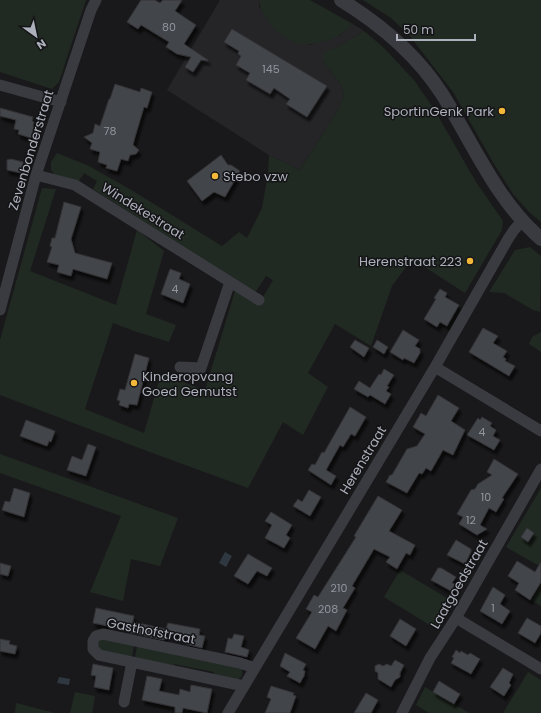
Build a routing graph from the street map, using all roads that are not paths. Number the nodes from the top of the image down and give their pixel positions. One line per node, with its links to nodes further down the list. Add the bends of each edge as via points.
1 (96, 0): 4 (street, Zevenbonderstraat)
2 (341, 0): 6 (street, via 364,14 394,38 420,65 441,93 490,177)
3 (0, 85): 4 (street)
4 (61, 102): 5 (street, Zevenbonderstraat)
5 (36, 175): 8 (street, Windekestraat, via 75,185); 10 (street, Zevenbonderstraat)
6 (522, 222): 7 (street); 12 (street, Herenstraat, via 508,239)
7 (541, 238)
8 (230, 282): 9 (street, Windekestraat); 11 (street, via 201,368)
9 (259, 300)
10 (0, 310)
11 (180, 367)
12 (435, 367): 13 (street); 17 (street, Herenstraat)
13 (541, 431)
14 (541, 470): 15 (street, Laatgoedstraat)
15 (456, 618): 18 (street); 22 (street, Laatgoedstraat, via 430,658)
16 (132, 662): 17 (street, Gasthofstraat, via 99,655 92,649 96,636 103,634); 19 (street, Gasthofstraat); 20 (street)
17 (255, 668): 19 (street, Herenstraat)
18 (541, 669)
19 (244, 686): 21 (street, Herenstraat)
20 (124, 702)
21 (228, 713)
22 (402, 713)

